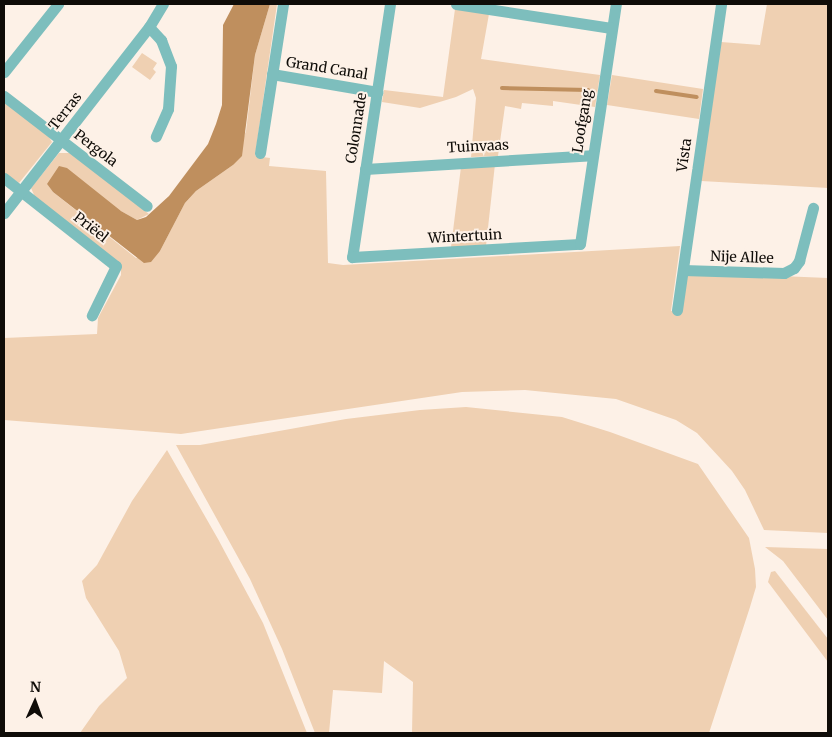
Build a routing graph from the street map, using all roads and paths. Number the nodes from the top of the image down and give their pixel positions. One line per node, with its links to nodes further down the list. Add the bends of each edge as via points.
1 (58, 4): 10 (street)
2 (163, 4): 8 (street, Terras)
3 (283, 4): 11 (street, Grand Canal)
4 (390, 4): 12 (street, Colonnade)
5 (456, 4): 9 (street)
6 (616, 4): 9 (street, Loofgang)
7 (721, 4): 26 (street, Vista)
8 (149, 27): 14 (street, via 161,40 171,66 168,109); 15 (street, Terras)
9 (611, 28): 17 (street, Loofgang)
10 (4, 72)
11 (272, 74): 12 (street, Grand Canal); 16 (street, Grand Canal)
12 (377, 92): 18 (street, Colonnade)
13 (4, 96): 15 (street, Pergola)
14 (156, 136)
15 (61, 140): 20 (street, Terras); 21 (street, Pergola)
16 (260, 153)
17 (592, 155): 18 (street, Tuinvaas); 24 (street, Loofgang)
18 (365, 169): 25 (street, Colonnade)
19 (4, 178): 20 (street, Priëel)
20 (20, 191): 23 (street, Terras); 28 (street, Priëel, via 116,266)
21 (147, 206)
22 (813, 208): 26 (street, Nije Allee, via 799,261 789,271)
23 (4, 213)
24 (580, 244): 25 (street, Wintertuin)
25 (352, 257)
26 (684, 270): 27 (street, Vista)
27 (677, 310)
28 (92, 315)

